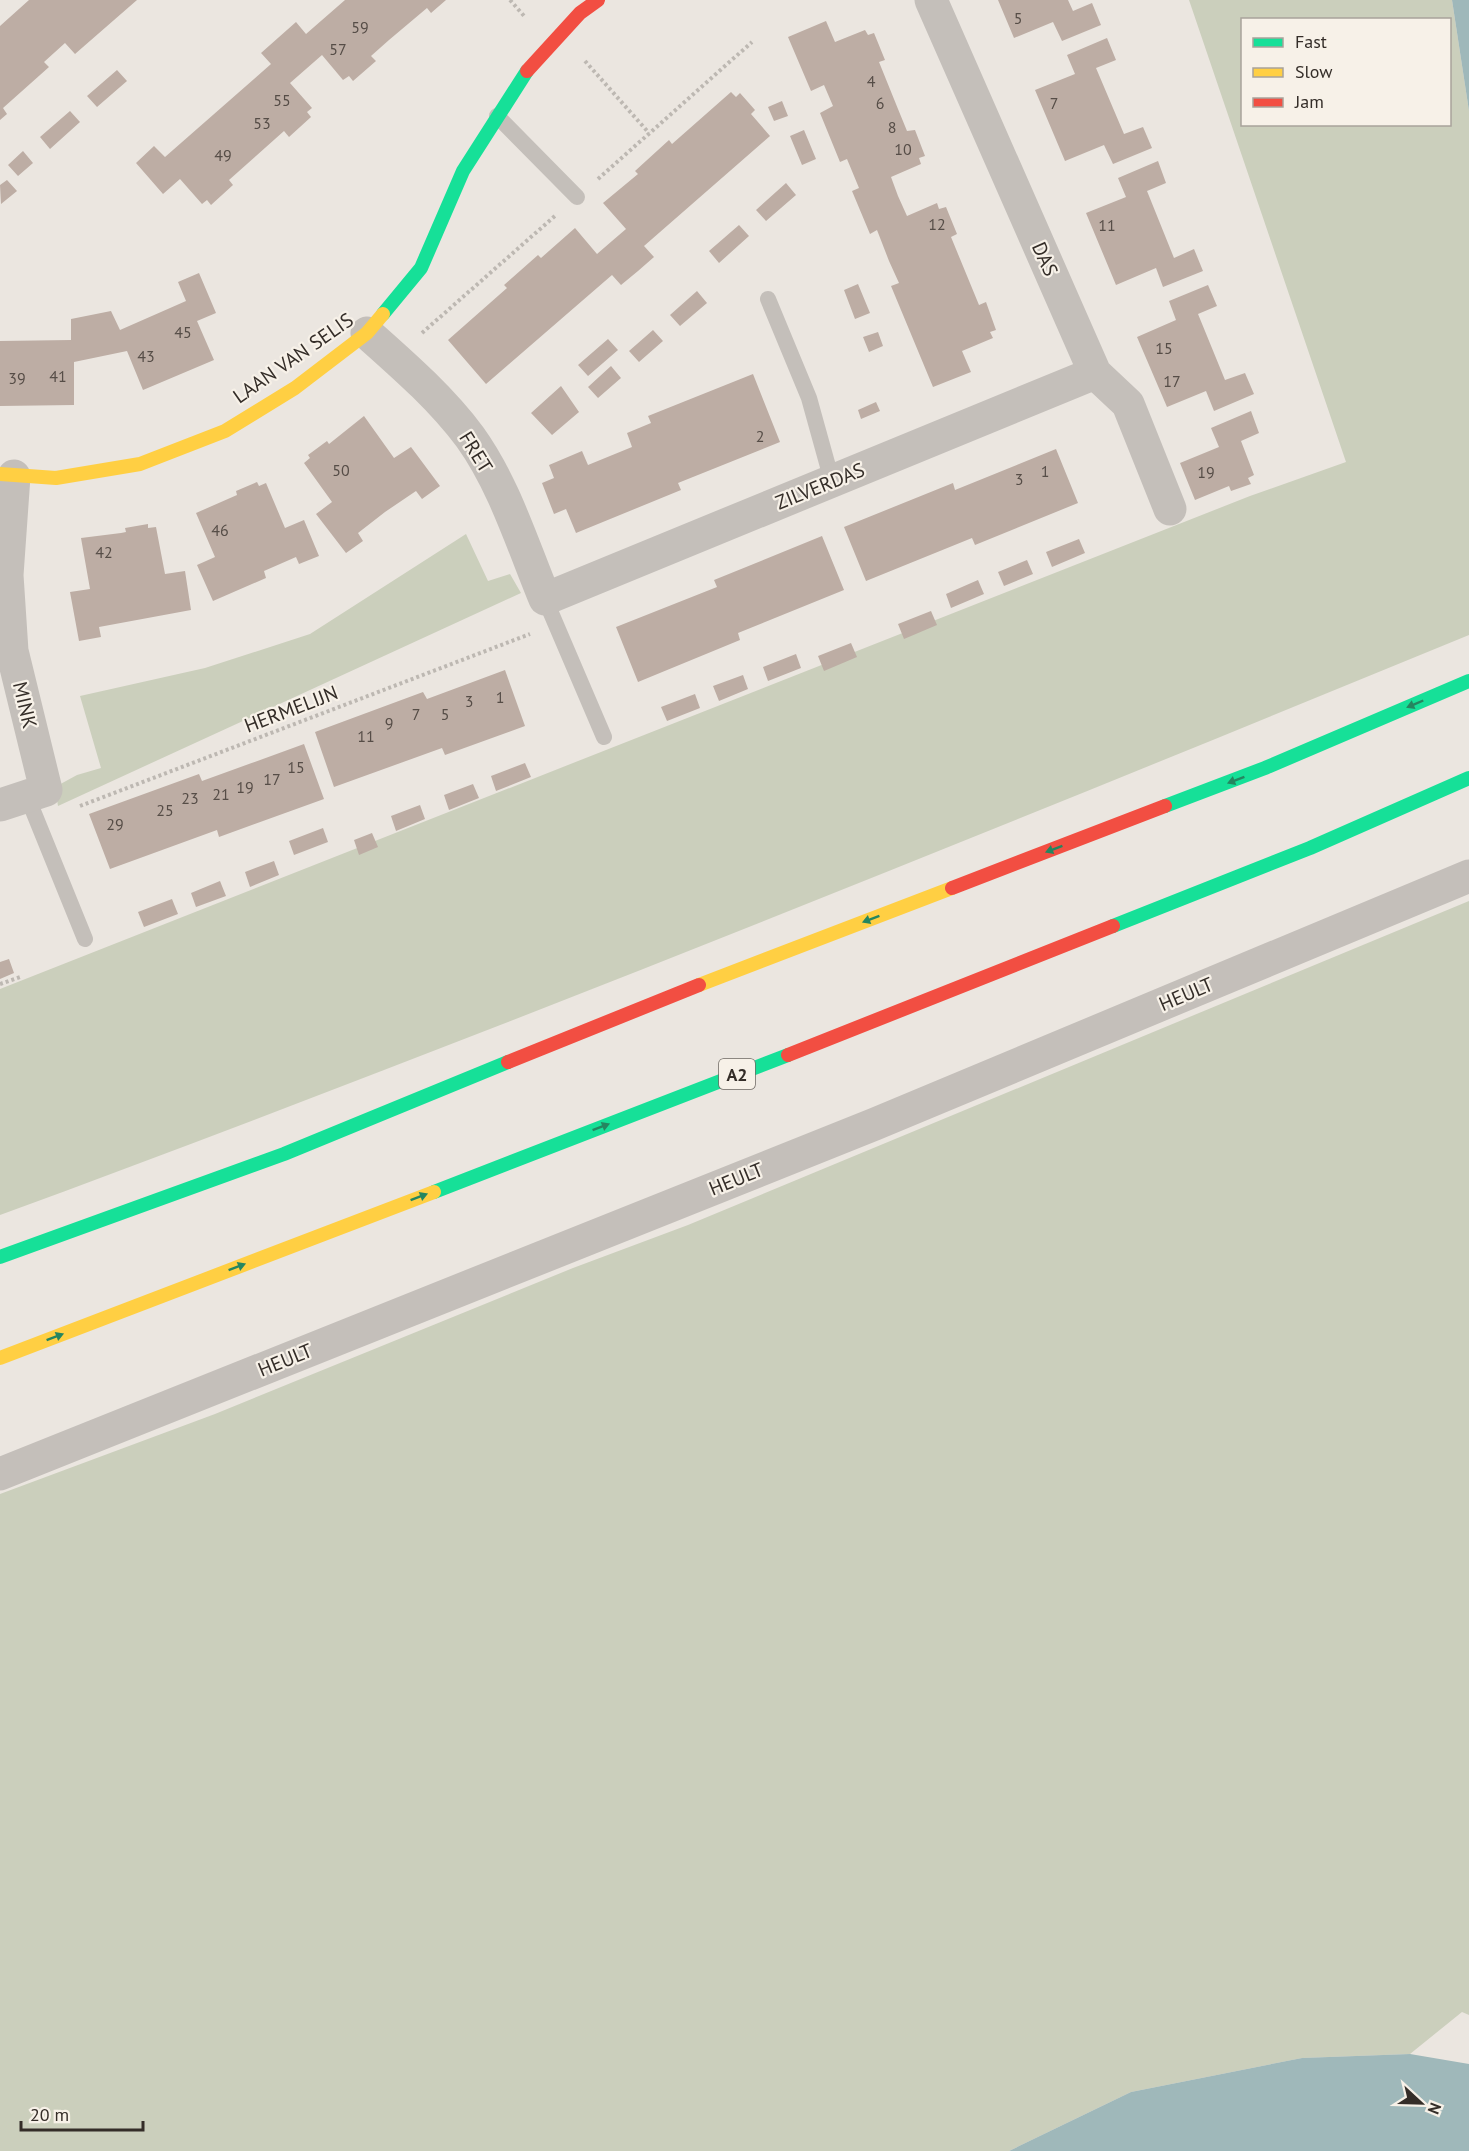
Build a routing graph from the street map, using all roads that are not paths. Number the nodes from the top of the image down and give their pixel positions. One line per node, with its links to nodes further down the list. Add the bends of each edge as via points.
1 (598, 0): 3 (main road, LAAN VAN SELIS, via 580,13 520,79)
2 (931, 0): 7 (street, DAS)
3 (497, 116): 4 (lane); 6 (main road, LAAN VAN SELIS, via 463,171 421,268)
4 (577, 197)
5 (768, 299): 9 (lane, via 809,399)
6 (368, 333): 8 (main road, LAAN VAN SELIS, via 295,388 225,431 140,464 56,478); 11 (street, FRET, via 427,388 470,438 499,489)
7 (1095, 373): 9 (street, ZILVERDAS); 10 (street, DAS, via 1128,404)
8 (7, 475): 15 (street, MINK, via 7,575)
9 (832, 481): 11 (street, ZILVERDAS)
10 (1170, 509)
11 (551, 612): 13 (lane)
12 (1469, 681): 18 (main road, one-way to 18, via 1265,768 654,1002 284,1154)
13 (604, 737)
14 (1469, 778): 19 (main road, A2, one-way to 14, via 772,1061 1310,848)
15 (27, 802): 17 (lane)
16 (1469, 876): 20 (street, HEULT, via 864,1128)
17 (85, 939)
18 (0, 1257)
19 (0, 1358)
20 (0, 1474)

